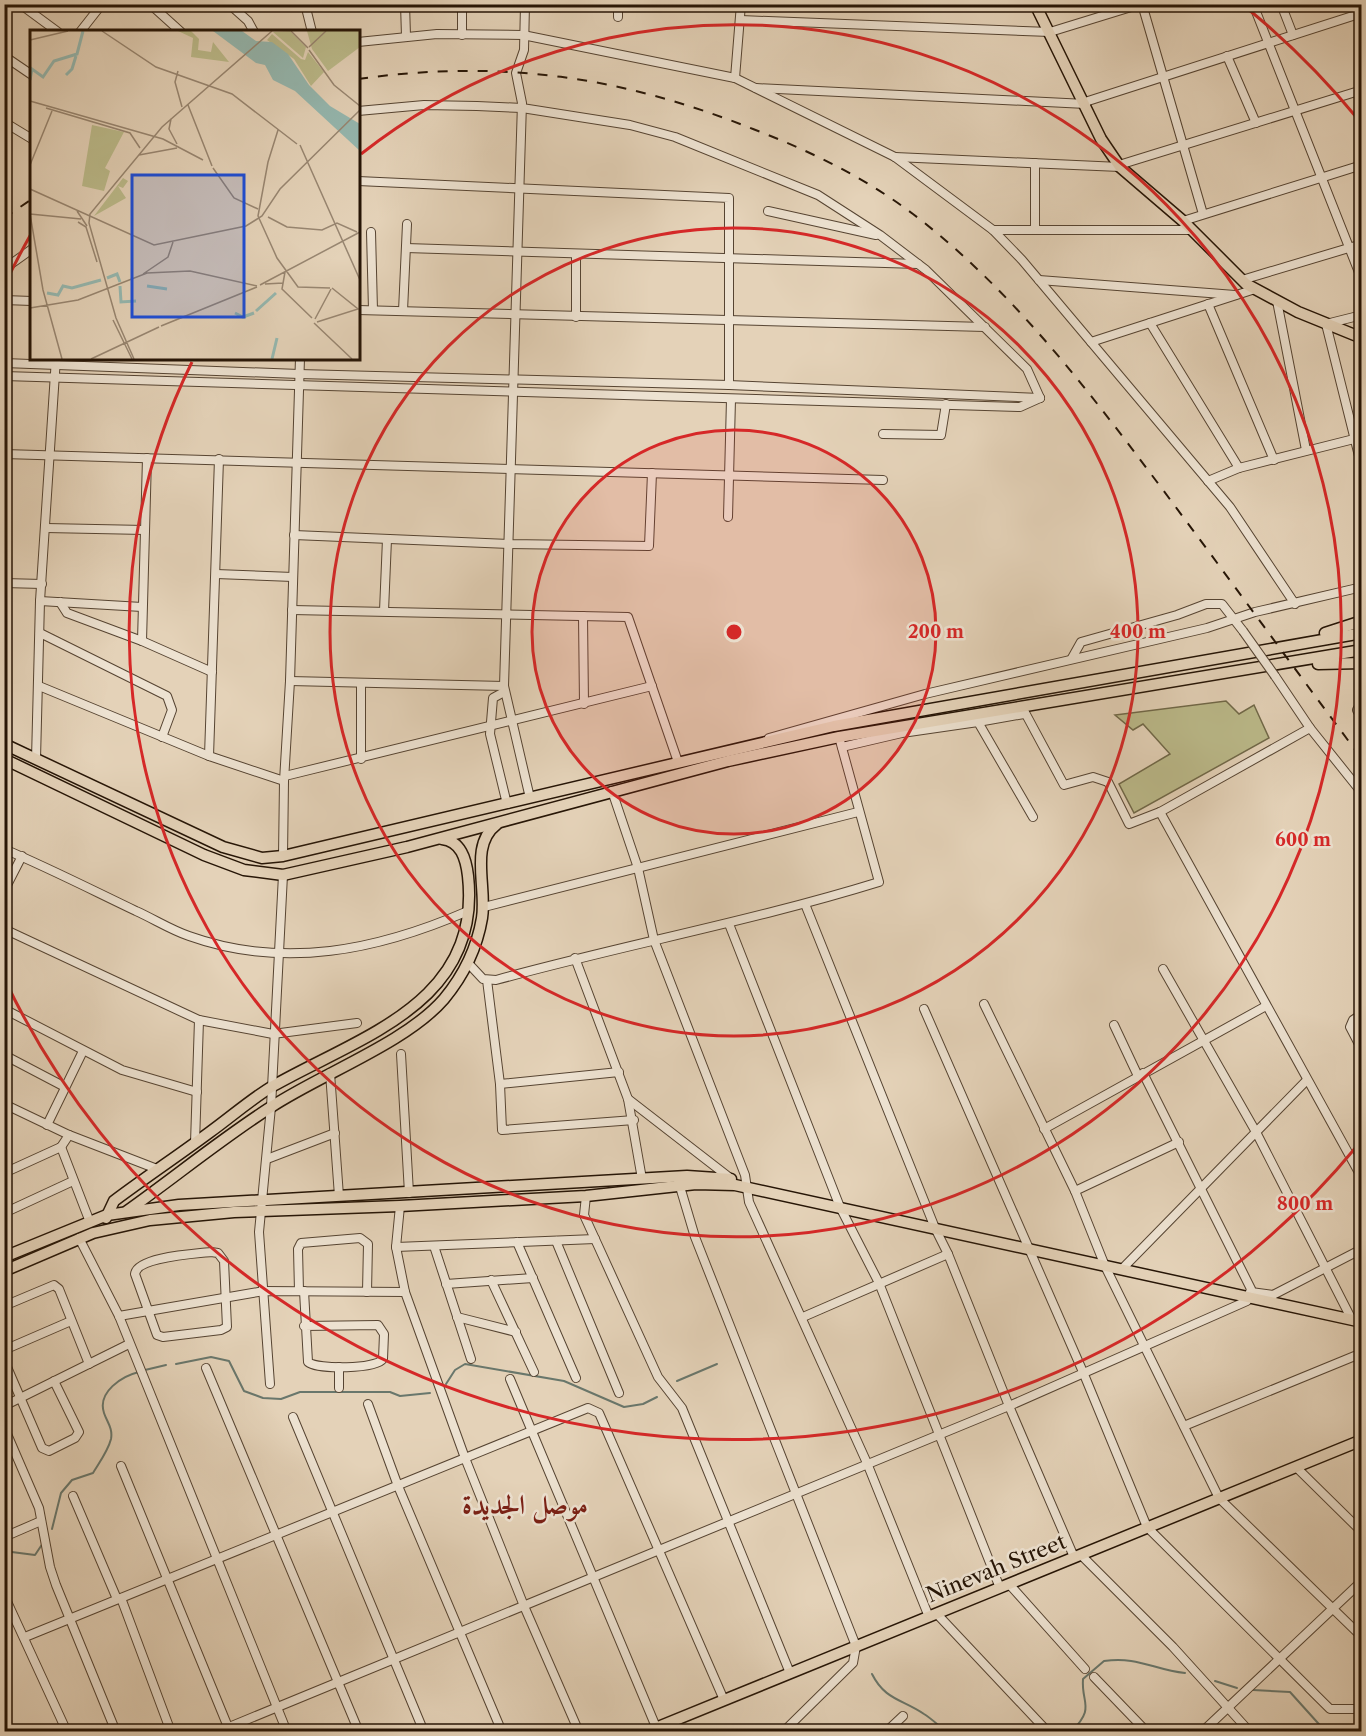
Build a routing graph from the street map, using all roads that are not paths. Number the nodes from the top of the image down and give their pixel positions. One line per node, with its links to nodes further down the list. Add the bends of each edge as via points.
1 (102, 4): 19 (street)
2 (150, 4): 20 (street)
3 (229, 4): 21 (street)
4 (305, 4): 22 (street)
5 (405, 4): 26 (street)
6 (462, 4): 24 (street)
7 (525, 4): 25 (street)
8 (618, 4): 16 (street)
9 (741, 4): 17 (street)
10 (1035, 4): 23 (main road)
11 (1142, 4): 23 (street); 33 (street)
12 (1253, 4): 29 (street)
13 (1281, 4): 27 (street)
14 (20, 5): 18 (street)
15 (1362, 13): 27 (street)
16 (618, 16)
17 (741, 20): 23 (street); 34 (street)
18 (55, 30)
19 (82, 30)
20 (180, 30)
21 (253, 30)
22 (312, 30)
23 (1050, 32): 37 (main road)
24 (462, 35): 25 (street); 26 (street)
25 (523, 35): 34 (street); 38 (street, via 523,54 516,73)
26 (406, 36): 28 (street)
27 (1293, 36): 29 (street)
28 (360, 42)
29 (1268, 43): 31 (street); 40 (street)
30 (4, 56): 32 (street)
31 (1227, 56): 33 (street); 42 (street)
32 (30, 74)
33 (1163, 77): 37 (street); 44 (street)
34 (735, 78): 35 (street)
35 (753, 88): 37 (street); 45 (street)
36 (1362, 90): 40 (street)
37 (1085, 103): 48 (main road, via 1101,139)
38 (522, 108): 39 (street, via 424,105); 51 (street); 60 (street, via 630,125 675,137 818,195)
39 (360, 111)
40 (1295, 111): 42 (street); 49 (street)
41 (4, 122): 43 (street)
42 (1256, 123): 44 (street)
43 (30, 138)
44 (1183, 146): 48 (street); 53 (street)
45 (895, 157): 46 (street); 56 (street)
46 (1035, 163): 48 (street); 57 (street)
47 (1362, 165): 49 (street)
48 (1119, 166): 54 (main road)
49 (1321, 177): 53 (street); 63 (street)
50 (360, 181): 51 (street)
51 (518, 188): 64 (street); 67 (street, via 729,198)
52 (768, 211): 60 (street)
53 (1203, 214): 54 (street)
54 (1183, 221): 58 (main road)
55 (407, 224): 62 (street)
56 (993, 230): 57 (street); 70 (street)
57 (1035, 230): 58 (street)
58 (1191, 230): 71 (main road)
59 (371, 232): 80 (street)
60 (880, 235): 68 (street)
61 (1362, 244): 63 (street)
62 (406, 248): 64 (street); 81 (street)
63 (1349, 248): 71 (street); 72 (street)
64 (517, 253): 65 (street); 83 (street)
65 (576, 255): 67 (street); 84 (street)
66 (27, 256): 69 (street)
67 (729, 259): 68 (street); 85 (street)
68 (918, 264): 88 (street)
69 (4, 269)
70 (1039, 280): 74 (street); 90 (street)
71 (1242, 280): 73 (main road)
72 (1362, 280)
73 (1255, 289): 74 (street); 77 (main road)
74 (1235, 295): 78 (street)
75 (4, 300): 76 (street)
76 (30, 301)
77 (1277, 301): 87 (main road); 109 (street)
78 (1208, 304): 86 (street); 114 (street)
79 (360, 310): 80 (street)
80 (374, 310): 81 (street)
81 (403, 311): 83 (street)
82 (1362, 315): 87 (street)
83 (515, 316): 84 (street); 97 (street)
84 (576, 317): 85 (street)
85 (729, 321): 88 (street); 100 (street)
86 (1150, 323): 90 (street); 116 (street)
87 (1326, 324): 89 (main road); 108 (street)
88 (984, 327): 104 (street, via 1027,369)
89 (1362, 338)
90 (1091, 342): 122 (street)
91 (300, 360): 94 (street)
92 (56, 362): 93 (street); 94 (street); 96 (street)
93 (4, 363)
94 (299, 374): 97 (street); 99 (street)
95 (4, 376): 96 (street)
96 (56, 378): 99 (street); 111 (street)
97 (513, 381): 98 (street); 101 (street)
98 (600, 383): 100 (street); 103 (street)
99 (299, 386): 101 (street); 115 (street)
100 (729, 386): 102 (street)
101 (513, 392): 103 (street); 118 (street)
102 (950, 393): 104 (street); 106 (street)
103 (600, 396): 105 (street)
104 (1040, 398): 106 (street, via 1020,407)
105 (731, 399): 106 (street); 120 (street)
106 (948, 404): 107 (street, via 941,435)
107 (883, 434)
108 (1354, 440): 109 (street); 117 (street)
109 (1306, 450): 114 (street)
110 (4, 453): 111 (street)
111 (52, 455): 112 (street); 124 (street)
112 (147, 458): 113 (street); 125 (street)
113 (219, 459): 115 (street); 129 (street)
114 (1274, 460): 116 (street)
115 (296, 462): 118 (street); 126 (street)
116 (1239, 468): 122 (street)
117 (1362, 468)
118 (511, 469): 119 (street); 128 (street)
119 (652, 472): 120 (street); 128 (street, via 649,546)
120 (729, 476): 121 (street); 123 (street)
121 (884, 480)
122 (1208, 480): 136 (street)
123 (728, 517)
124 (46, 528): 125 (street); 132 (street)
125 (145, 530): 137 (street)
126 (294, 535): 127 (street); 130 (street)
127 (387, 539): 128 (street); 139 (street)
128 (509, 544): 140 (street)
129 (216, 574): 130 (street); 152 (street)
130 (293, 577): 138 (street)
131 (4, 583): 132 (street)
132 (42, 584): 134 (street)
133 (1362, 587): 136 (street)
134 (40, 601): 135 (street); 144 (street)
135 (60, 602): 137 (street); 146 (street, via 67,614)
136 (1295, 604): 142 (street)
137 (142, 607): 146 (street)
138 (292, 609): 139 (street); 153 (street)
139 (384, 611): 140 (street)
140 (507, 614): 141 (street); 157 (street)
141 (583, 616): 156 (street, via 628,617); 159 (street)
142 (1233, 619): 149 (street); 149 (street, via 1222,604 1206,604 1081,642); 151 (street, bridge)
143 (1362, 621): 147 (main road)
144 (40, 633): 155 (street); 166 (street, via 167,696 172,710)
145 (1362, 633): 147 (main road)
146 (142, 641): 152 (street)
147 (1288, 645): 169 (main road, via 834,726)
148 (1362, 650): 151 (main road)
149 (1072, 658): 169 (street, via 861,711 778,734)
150 (1362, 663): 151 (main road)
151 (1275, 671): 160 (main road); 165 (street)
152 (212, 672): 170 (street)
153 (290, 681): 154 (street); 175 (street)
154 (361, 683): 157 (street); 173 (street)
155 (39, 686): 166 (street); 172 (street)
156 (652, 686): 159 (street); 174 (street)
157 (504, 689): 162 (street); 164 (street, via 493,698)
158 (1362, 701): 161 (street, via 1357,710)
159 (584, 704): 162 (street)
160 (1023, 711): 163 (street); 167 (main road); 182 (street, via 1064,785 1093,777 1108,782 1129,824)
161 (1362, 719)
162 (511, 721): 164 (street); 178 (street)
163 (978, 722): 167 (street); 184 (street)
164 (489, 726): 173 (street); 180 (street)
165 (1310, 728): 177 (street); 182 (street)
166 (162, 737): 170 (street)
167 (841, 742): 176 (main road); 181 (street)
168 (4, 744): 172 (main road)
169 (749, 747): 174 (main road)
170 (209, 756): 175 (street)
171 (4, 759): 183 (main road)
172 (36, 759): 179 (main road)
173 (361, 759): 175 (street)
174 (678, 762): 178 (main road)
175 (284, 778): 191 (street)
176 (612, 790): 185 (main road); 192 (street)
177 (1362, 794)
178 (530, 798): 180 (main road)
179 (119, 799): 183 (main road); 191 (main road, via 243,854 262,858)
180 (507, 804): 186 (main road)
181 (858, 812): 192 (street); 195 (street, via 879,882)
182 (1160, 812): 209 (street)
183 (112, 813): 193 (main road, via 244,870)
184 (1034, 818)
185 (499, 823): 187 (main road); 196 (main road, via 490,829 480,848)
186 (403, 830): 188 (main road); 191 (main road)
187 (438, 839): 188 (main road); 197 (main road, via 449,840 465,858)
188 (407, 847): 193 (main road)
189 (4, 849): 190 (street)
190 (22, 856): 194 (street); 201 (street, via 188,936 230,948)
191 (283, 856)
192 (638, 868): 196 (street); 200 (street)
193 (283, 875): 201 (street)
194 (4, 891)
195 (805, 904): 198 (street); 267 (street)
196 (484, 907): 203 (main road)
197 (468, 911): 201 (street, via 375,943); 205 (main road, via 461,940)
198 (729, 924): 200 (street); 259 (street)
199 (4, 929): 213 (street)
200 (654, 940): 202 (street); 251 (street)
201 (278, 955): 216 (street)
202 (575, 958): 206 (street); 222 (street)
203 (468, 963): 206 (street); 207 (main road)
204 (1163, 969): 217 (street)
205 (441, 979): 207 (main road); 228 (main road, via 423,1000 399,1018)
206 (487, 980): 226 (street)
207 (454, 986): 223 (main road, via 414,1025)
208 (984, 1004): 235 (street)
209 (1266, 1006): 217 (street); 225 (street)
210 (4, 1009): 218 (street)
211 (924, 1009): 274 (street)
212 (1362, 1014): 219 (street, via 1350,1027)
213 (199, 1020): 216 (street); 229 (street)
214 (357, 1023): 216 (street)
215 (1114, 1025): 224 (street)
216 (273, 1034): 228 (street)
217 (1205, 1041): 224 (street); 236 (street)
218 (83, 1050): 227 (street); 229 (street, via 122,1070)
219 (1362, 1050)
220 (401, 1054): 254 (street)
221 (4, 1055): 227 (street)
222 (619, 1072): 226 (street); 230 (street)
223 (330, 1073): 232 (main road); 237 (street)
224 (1141, 1074): 235 (street); 239 (street)
225 (1307, 1080): 236 (street); 243 (street)
226 (500, 1084): 233 (street, via 502,1130)
227 (65, 1087): 234 (street)
228 (272, 1087): 232 (street); 240 (main road)
229 (197, 1092): 240 (street)
230 (628, 1099): 233 (street); 246 (street)
231 (4, 1104): 234 (street)
232 (271, 1107): 242 (street); 261 (main road)
233 (634, 1120): 248 (street)
234 (47, 1125): 238 (street)
235 (1044, 1129): 253 (street)
236 (1256, 1132): 252 (street); 279 (street)
237 (335, 1133): 242 (street); 255 (street)
238 (69, 1135): 241 (street); 244 (street)
239 (1179, 1142): 252 (street); 253 (street)
240 (195, 1143): 244 (main road)
241 (61, 1147): 245 (street); 249 (street)
242 (267, 1159): 257 (street)
243 (1358, 1163): 247 (street)
244 (157, 1169): 263 (main road, via 114,1201)
245 (4, 1173)
246 (730, 1178): 250 (main road); 251 (main road)
247 (1362, 1178)
248 (642, 1179): 250 (main road); 254 (main road)
249 (73, 1181): 262 (street); 264 (street)
250 (678, 1181): 251 (main road); 256 (main road); 333 (street, via 689,1223)
251 (747, 1187): 259 (main road); 296 (street, via 749,1202)
252 (1200, 1187): 280 (street); 290 (street)
253 (1075, 1191): 278 (street)
254 (409, 1193): 255 (main road)
255 (339, 1196): 257 (main road)
256 (586, 1196): 258 (main road); 269 (street, via 584,1215)
257 (264, 1198): 260 (street); 261 (main road)
258 (400, 1206): 260 (main road); 273 (street)
259 (840, 1207): 267 (main road); 284 (street)
260 (262, 1210): 265 (main road); 286 (street)
261 (126, 1211): 263 (main road); 265 (main road)
262 (4, 1213)
263 (107, 1215): 266 (main road); 277 (main road)
264 (88, 1217)
265 (123, 1224): 266 (main road)
266 (107, 1228): 268 (main road)
267 (935, 1228): 274 (main road); 276 (street)
268 (79, 1238): 281 (main road); 294 (street)
269 (595, 1239): 270 (street); 338 (street, via 658,1377 682,1408)
270 (556, 1241): 271 (street); 317 (street)
271 (517, 1242): 272 (street); 282 (street)
272 (434, 1246): 273 (street); 285 (street)
273 (396, 1247): 289 (street)
274 (1029, 1249): 278 (main road); 311 (street)
275 (1362, 1249): 279 (street)
276 (948, 1254): 284 (street); 321 (street)
277 (4, 1257)
278 (1105, 1266): 280 (main road); 302 (street)
279 (1327, 1267): 290 (street, via 1273,1295); 298 (street)
280 (1122, 1269): 290 (main road)
281 (4, 1271)
282 (533, 1278): 283 (street); 313 (street)
283 (491, 1280): 285 (street); 300 (street)
284 (879, 1283): 296 (street); 326 (street)
285 (446, 1284): 295 (street)
286 (264, 1291): 287 (street); 291 (street); 315 (street)
287 (302, 1291): 288 (street); 288 (street, via 298,1249 301,1243 360,1238 368,1244); 299 (street)
288 (367, 1292): 289 (street)
289 (405, 1292): 328 (street)
290 (1250, 1295): 298 (main road); 302 (street, via 1241,1304)
291 (226, 1298): 293 (street); 293 (street, via 227,1327 221,1330 163,1338 153,1329); 293 (street, via 224,1262 218,1252 155,1260 140,1264 135,1274)
292 (4, 1306): 297 (street, via 54,1285)
293 (149, 1311): 294 (street)
294 (119, 1316): 301 (street)
295 (457, 1317): 300 (street); 305 (street)
296 (803, 1317): 329 (street)
297 (71, 1321): 303 (street); 307 (street)
298 (1357, 1321)
299 (304, 1326): 308 (street, via 308,1362 316,1367); 308 (street, via 378,1325 383,1329 380,1364)
300 (516, 1332): 310 (street)
301 (129, 1344): 307 (street); 345 (street)
302 (1144, 1344): 311 (street); 323 (street)
303 (4, 1350)
304 (1362, 1353): 323 (street)
305 (471, 1359)
306 (4, 1360): 318 (street)
307 (89, 1364): 314 (street)
308 (339, 1367): 316 (street)
309 (206, 1368): 341 (street)
310 (534, 1372)
311 (1083, 1372): 321 (street); 339 (street)
312 (510, 1378): 325 (street)
313 (576, 1378)
314 (54, 1381): 318 (street); 318 (street, via 78,1432 56,1449 42,1448)
315 (270, 1384)
316 (339, 1388)
317 (619, 1393)
318 (21, 1398): 320 (street)
319 (368, 1404): 332 (street)
320 (4, 1406)
321 (1009, 1406): 326 (street); 344 (street)
322 (293, 1417): 336 (street)
323 (1184, 1426): 335 (street)
324 (4, 1427): 337 (street)
325 (533, 1431): 328 (street); 343 (street, via 588,1408 599,1413); 346 (street)
326 (939, 1432): 329 (street); 349 (street)
327 (1362, 1440): 331 (main road, Ninevah Street)
328 (465, 1458): 332 (street); 352 (street)
329 (867, 1462): 333 (street); 354 (street)
330 (121, 1466): 347 (street)
331 (1297, 1468): 335 (main road, Ninevah Street); 340 (street)
332 (398, 1486): 336 (street); 356 (street)
333 (796, 1491): 338 (street); 359 (street)
334 (73, 1496): 351 (street)
335 (1219, 1498): 339 (main road, Ninevah Street); 353 (street)
336 (332, 1512): 341 (street); 361 (street)
337 (41, 1521): 342 (street); 355 (street, via 50,1567)
338 (728, 1521): 343 (street); 363 (street)
339 (1148, 1527): 344 (main road, Ninevah Street); 360 (street)
340 (1362, 1532)
341 (277, 1535): 345 (street); 365 (street)
342 (4, 1537)
343 (658, 1550): 346 (street); 366 (street)
344 (1077, 1556): 349 (main road, Ninevah Street); 368 (street)
345 (216, 1559): 347 (street); 367 (street)
346 (593, 1576): 352 (street); 373 (street)
347 (168, 1579): 351 (street); 372 (street)
348 (1362, 1581): 353 (street)
349 (1004, 1586): 354 (main road, Ninevah Street); 362 (street)
350 (4, 1595): 357 (street)
351 (119, 1599): 355 (street); 377 (street)
352 (524, 1606): 356 (street); 383 (street)
353 (1333, 1608): 358 (street); 360 (street)
354 (933, 1615): 359 (main road, Ninevah Street); 386 (street)
355 (70, 1618): 357 (street); 376 (street)
356 (459, 1633): 361 (street); 382 (street)
357 (25, 1637): 375 (street)
358 (1362, 1637)
359 (856, 1646): 363 (main road, Ninevah Street); 384 (street, via 853,1663)
360 (1280, 1658): 368 (street); 369 (street, via 1330,1709)
361 (394, 1659): 365 (street); 381 (street)
362 (1085, 1669)
363 (790, 1673): 366 (main road, Ninevah Street)
364 (1094, 1677): 387 (street)
365 (338, 1680): 367 (street); 380 (street)
366 (724, 1700): 373 (main road, Ninevah Street)
367 (277, 1707): 372 (street); 379 (street)
368 (1228, 1707): 388 (street); 389 (street)
369 (1362, 1709)
370 (903, 1716): 385 (street)
371 (4, 1721): 374 (street)
372 (228, 1727): 378 (street)
373 (651, 1729)
374 (9, 1731)
375 (66, 1731)
376 (116, 1731)
377 (171, 1731)
378 (217, 1731)
379 (287, 1731)
380 (358, 1731)
381 (424, 1731)
382 (502, 1731)
383 (579, 1731)
384 (783, 1731)
385 (886, 1731)
386 (1048, 1731)
387 (1148, 1731)
388 (1202, 1731)
389 (1250, 1731)

